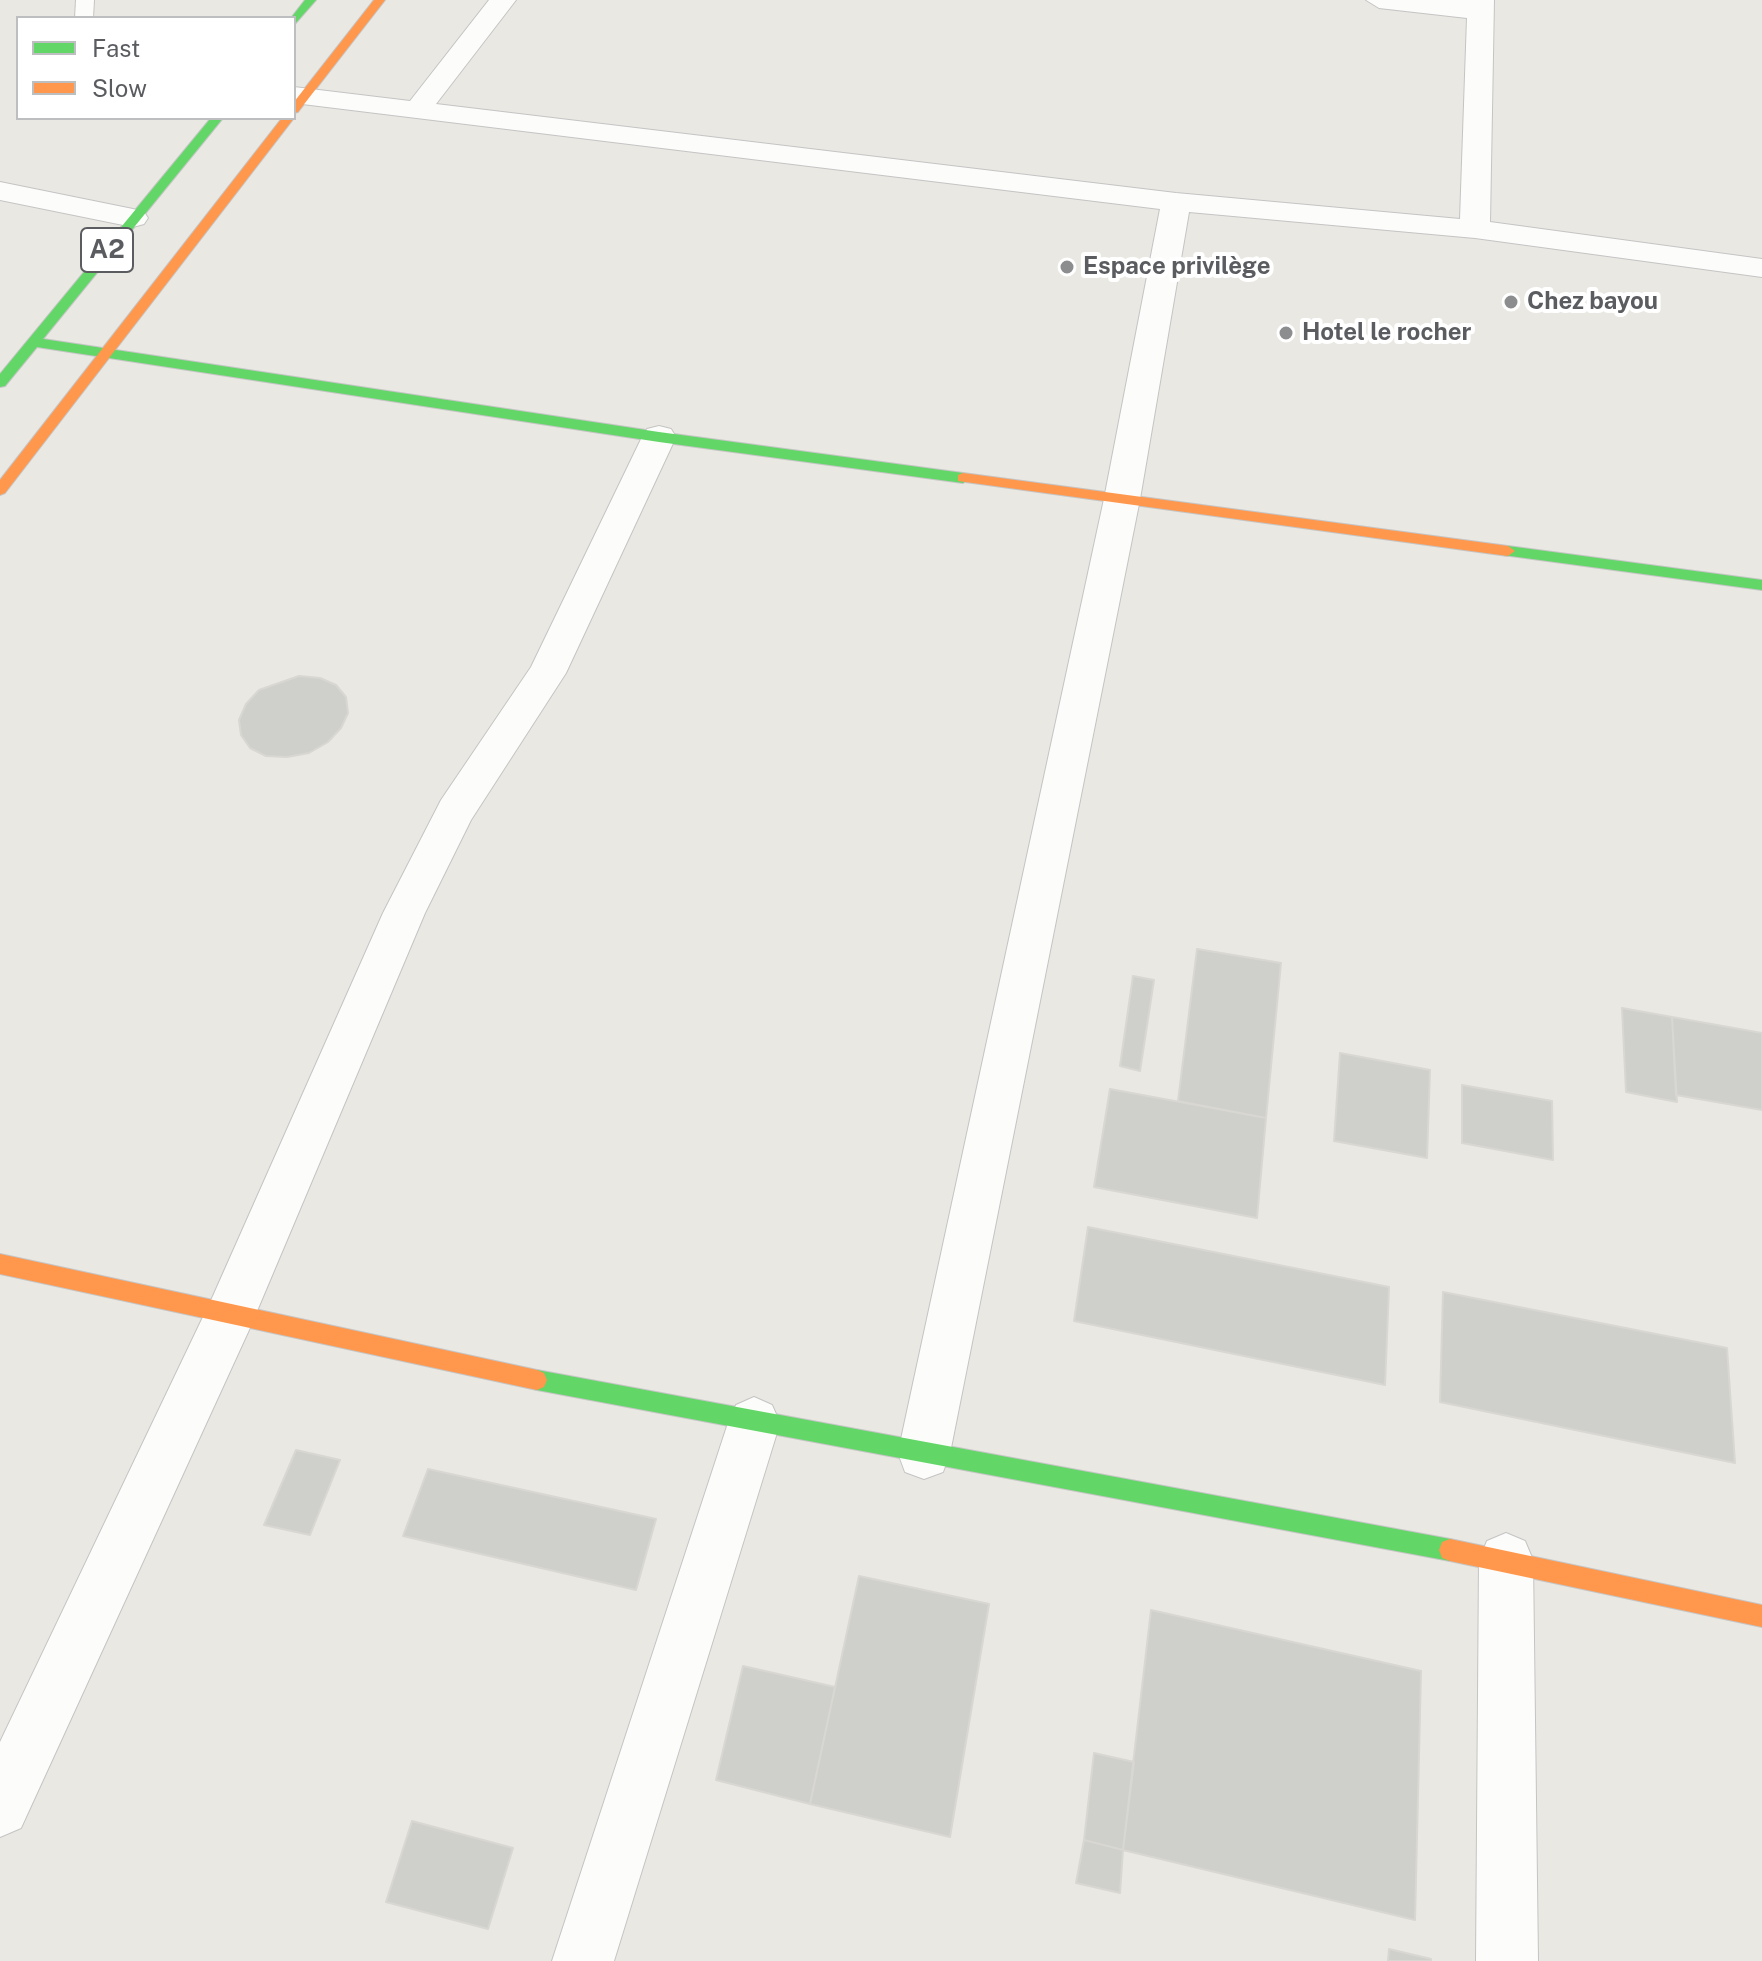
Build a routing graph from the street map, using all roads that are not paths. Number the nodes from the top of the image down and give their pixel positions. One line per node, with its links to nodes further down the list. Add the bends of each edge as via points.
1 (311, 0): 6 (street)
2 (380, 0): 7 (street)
3 (503, 0): 9 (street)
4 (1379, 0): 5 (street)
5 (1482, 6): 15 (street)
6 (296, 19)
7 (296, 104)
8 (296, 105): 9 (street)
9 (417, 110): 13 (street)
10 (215, 120): 14 (street, A2)
11 (284, 120): 18 (street)
12 (0, 191): 14 (street)
13 (1176, 202): 15 (street); 22 (street)
14 (133, 218): 17 (street, A2)
15 (1475, 229): 16 (street)
16 (1762, 268)
17 (33, 342): 18 (street); 19 (street, A2)
18 (106, 353): 20 (street); 21 (street)
19 (0, 383)
20 (659, 437): 22 (street); 25 (street, via 547,673 455,811 404,913)
21 (0, 490)
22 (1122, 499): 23 (street); 27 (street)
23 (1762, 585)
24 (0, 1264): 25 (street)
25 (231, 1313): 26 (street); 30 (street)
26 (754, 1423): 27 (street); 31 (street)
27 (924, 1453): 28 (street)
28 (1506, 1560): 29 (street); 32 (street)
29 (1762, 1616)
30 (0, 1807)
31 (583, 1961)
32 (1507, 1961)

